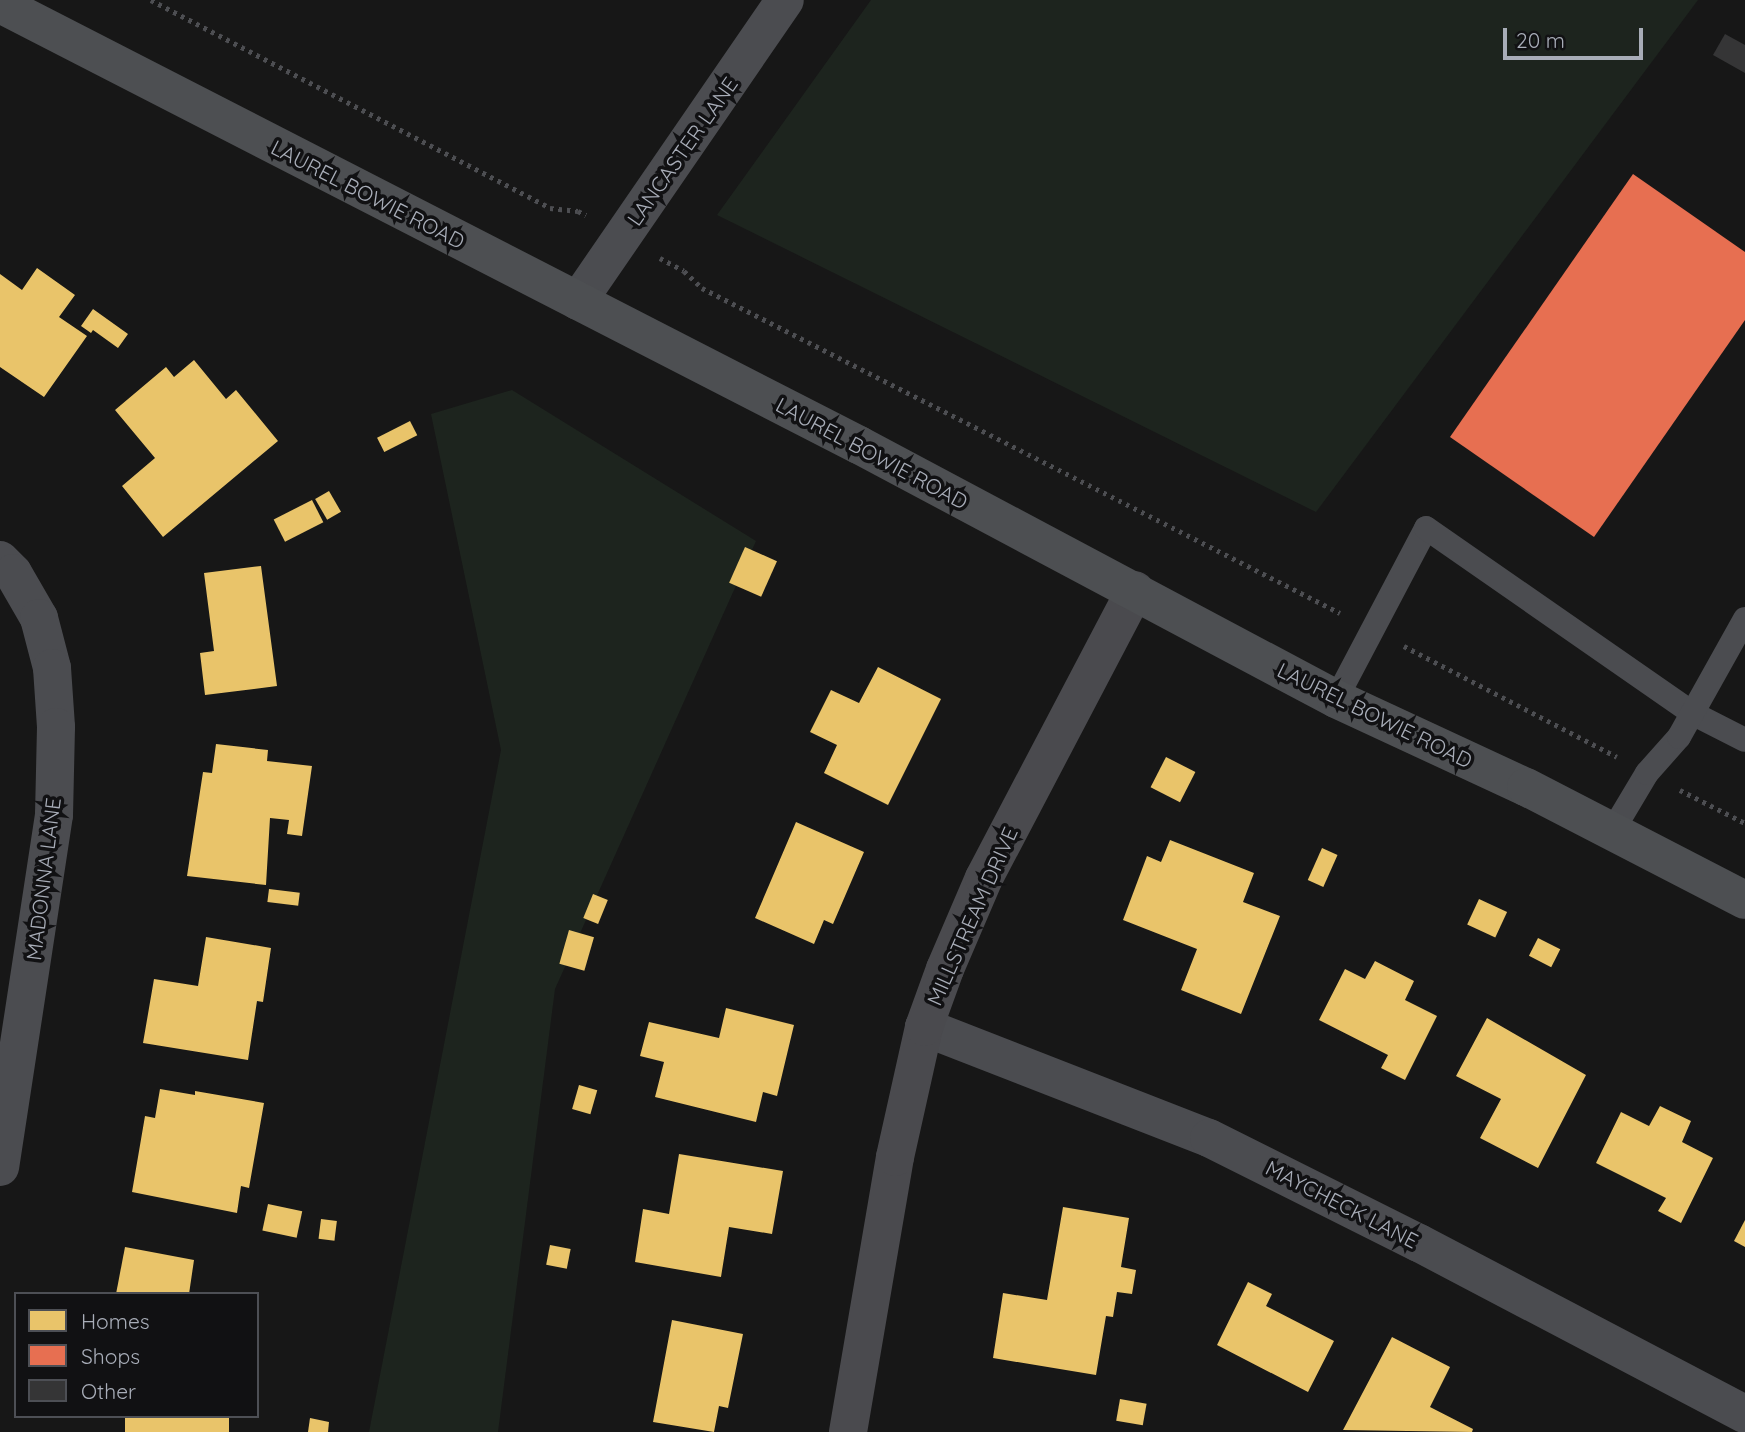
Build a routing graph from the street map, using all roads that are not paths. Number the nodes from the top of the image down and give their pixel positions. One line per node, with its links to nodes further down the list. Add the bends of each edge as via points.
1 (785, 0): 3 (street, LANCASTER LANE)
2 (0, 4): 3 (main road, LAUREL BOWIE ROAD)
3 (578, 300): 5 (main road, LAUREL BOWIE ROAD)
4 (0, 560): 13 (street, MADONNA LANE, via 13,573 39,618 52,668 55,727 54,815)
5 (1135, 590): 7 (main road, LAUREL BOWIE ROAD); 12 (street, MILLSTREAM DRIVE, via 984,878)
6 (1745, 619): 8 (lane)
7 (1336, 699): 8 (lane, via 1426,527); 10 (main road, LAUREL BOWIE ROAD)
8 (1692, 713): 9 (lane); 10 (lane, via 1679,737 1647,773)
9 (1745, 740)
10 (1613, 830): 11 (main road, LAUREL BOWIE ROAD)
11 (1745, 900)
12 (924, 1027): 15 (street, MAYCHECK LANE, via 1209,1138); 16 (street, MILLSTREAM DRIVE, via 895,1157)
13 (4, 1119): 14 (street, MADONNA LANE)
14 (0, 1167)
15 (1745, 1414)
16 (848, 1432)

